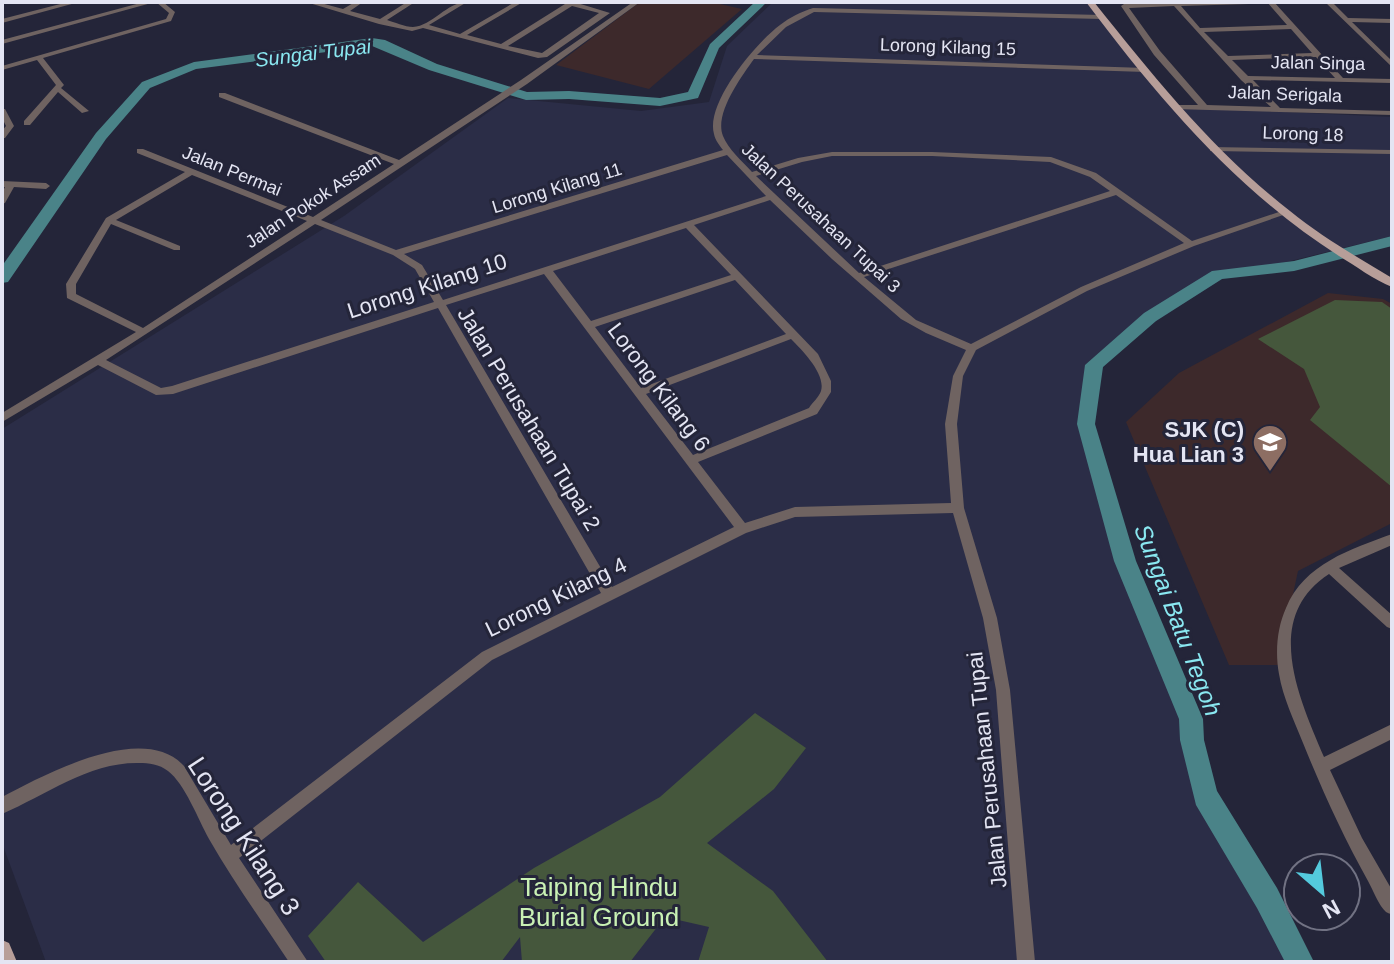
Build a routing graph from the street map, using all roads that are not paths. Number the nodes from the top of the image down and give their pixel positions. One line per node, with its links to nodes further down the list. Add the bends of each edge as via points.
1 (76, 2): 23 (street)
2 (152, 2): 30 (street)
3 (159, 2): 33 (street, via 173,13 169,20)
4 (309, 2): 17 (street)
5 (360, 2): 17 (street)
6 (412, 2): 25 (street)
7 (464, 2): 26 (street)
8 (520, 2): 29 (street)
9 (637, 2): 20 (street, Jalan Pokok Assam)
10 (937, 2): 18 (street)
11 (1090, 2): 21 (main road)
12 (1249, 2): 16 (street)
13 (1270, 2): 27 (street)
14 (1328, 2): 22 (street)
15 (574, 3): 19 (street); 31 (street)
16 (1176, 4): 28 (street); 45 (street, via 1123,9)
17 (342, 12): 25 (street)
18 (940, 12): 21 (street, Jalan Perusahaan Tupai 3); 34 (street, Jalan Perusahaan Tupai 3, via 813,10 802,13)
19 (604, 13): 20 (street); 31 (street, via 544,55)
20 (618, 16): 56 (street, Jalan Pokok Assam)
21 (1102, 17): 38 (main road)
22 (1347, 20): 24 (street); 36 (street)
23 (2, 21)
24 (1392, 21)
25 (379, 22): 26 (street)
26 (423, 26): 29 (street)
27 (1293, 27): 28 (street); 32 (street)
28 (1198, 30): 35 (street)
29 (463, 35): 31 (street)
30 (2, 42)
31 (503, 46)
32 (1317, 55): 35 (street); 40 (street)
33 (39, 57): 37 (street); 42 (street, via 59,81)
34 (751, 57): 38 (street, Lorong Kilang 15); 54 (street, Jalan Perusahaan Tupai 3, via 719,112 718,136)
35 (1226, 58): 39 (street)
36 (1392, 65)
37 (2, 68)
38 (1145, 70): 44 (main road)
39 (1244, 78): 40 (street, Jalan Singa); 46 (street)
40 (1341, 80): 41 (street, Jalan Singa)
41 (1392, 81)
42 (58, 89): 48 (street); 50 (street)
43 (222, 95): 56 (street)
44 (1177, 107): 45 (street, Jalan Serigala); 52 (main road)
45 (1205, 108): 46 (street, Jalan Serigala)
46 (1278, 110): 49 (street, Jalan Serigala)
47 (2, 111): 51 (street, via 10,126)
48 (85, 111)
49 (1392, 113)
50 (27, 123)
51 (2, 136)
52 (1213, 149): 55 (street, Lorong 18); 64 (main road)
53 (140, 151): 57 (street, Jalan Permai)
54 (727, 152): 58 (street, Jalan Perusahaan Tupai 3); 70 (street, Lorong Kilang 11)
55 (1392, 152)
56 (399, 163): 66 (street, Jalan Pokok Assam)
57 (192, 171): 65 (street); 66 (street, Jalan Permai)
58 (749, 175): 61 (street, via 832,154 1040,158 1093,175); 62 (street, Jalan Perusahaan Tupai 3)
59 (7, 184): 60 (street); 63 (street)
60 (46, 186)
61 (1117, 192): 68 (street); 73 (street)
62 (772, 197): 67 (street, Lorong Kilang 10); 73 (street, Jalan Perusahaan Tupai 3)
63 (2, 201)
64 (1285, 213): 68 (street); 74 (main road)
65 (109, 220): 69 (street); 77 (street, via 71,284 71,296)
66 (311, 221): 70 (street, Jalan Permai); 77 (street, Jalan Pokok Assam)
67 (688, 224): 71 (street, Lorong Kilang 10); 72 (street)
68 (1191, 244): 79 (street, via 1120,272)
69 (177, 248)
70 (396, 253): 75 (street, Jalan Perusahaan Tupai 2, via 419,267)
71 (546, 269): 75 (street, Lorong Kilang 10); 76 (street, Lorong Kilang 6)
72 (737, 276): 76 (street); 78 (street)
73 (858, 276): 79 (street, Jalan Perusahaan Tupai 3, via 916,324)
74 (1388, 281)
75 (437, 304): 80 (street, Lorong Kilang 10, via 173,390 160,392); 88 (street, Jalan Perusahaan Tupai 2)
76 (588, 326): 81 (street, Lorong Kilang 6)
77 (144, 332): 80 (street, Jalan Pokok Assam)
78 (793, 335): 81 (street); 83 (street, via 822,370 826,392 821,402 813,411)
79 (972, 348): 84 (street, Jalan Perusahaan Tupai, via 958,376 951,424)
80 (97, 360): 82 (street, Jalan Pokok Assam)
81 (638, 393): 83 (street, Lorong Kilang 6)
82 (2, 418)
83 (690, 461): 85 (street, Lorong Kilang 6)
84 (958, 508): 85 (street, Lorong Kilang 4, via 795,512); 96 (street, Jalan Perusahaan Tupai, via 990,618 1003,690)
85 (742, 529): 88 (street, Lorong Kilang 4)
86 (1392, 539): 87 (street)
87 (1331, 568): 89 (street); 91 (street, via 1303,588 1284,644 1292,697)
88 (610, 596): 93 (street, Lorong Kilang 4, via 487,656)
89 (1392, 623)
90 (1392, 731): 91 (street)
91 (1321, 767): 94 (street, via 1362,859)
92 (2, 806): 93 (street, Lorong Kilang 3, via 104,760 154,758 173,765)
93 (229, 856): 95 (street, Lorong Kilang 3)
94 (1392, 906)
95 (299, 962)
96 (1026, 962)

